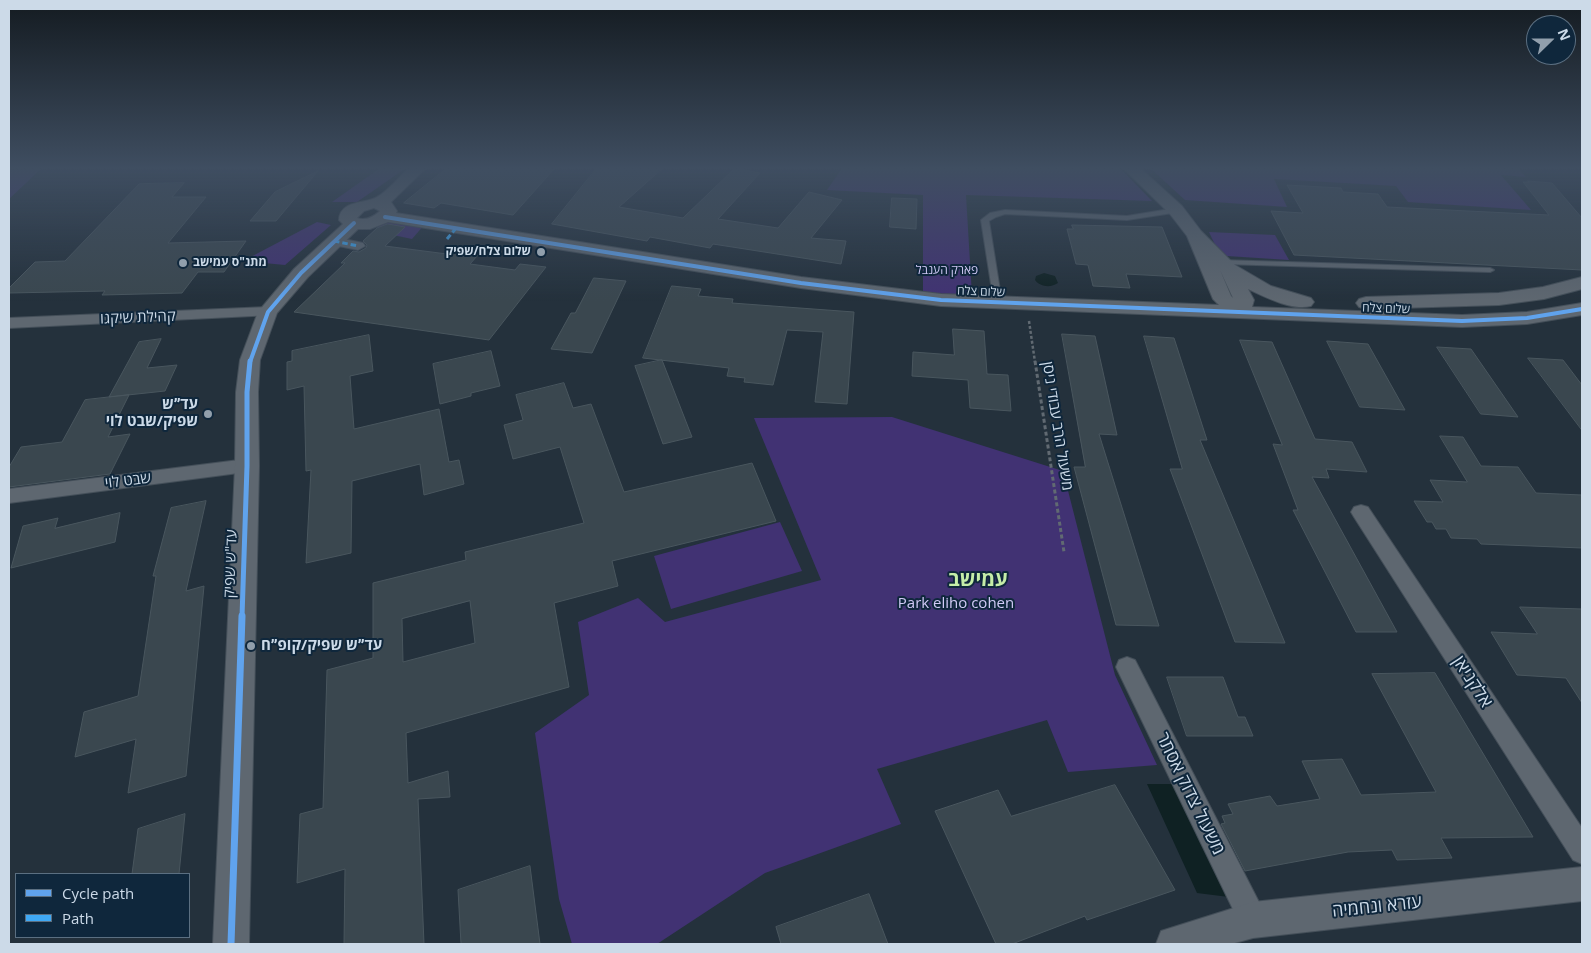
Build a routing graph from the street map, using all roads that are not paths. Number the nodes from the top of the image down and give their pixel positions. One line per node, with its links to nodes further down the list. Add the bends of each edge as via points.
1 (350, 212): 17 (street, עד"ש שפיק, via 349,237 301,273)
2 (395, 212): 13 (street, שלום צלח, via 614,255 864,292)
3 (1003, 212): 13 (lane, via 986,220)
4 (1015, 212): 5 (lane, via 1127,218)
5 (1161, 212)
6 (1178, 212): 7 (street)
7 (1195, 235): 8 (street); 12 (street)
8 (1225, 265): 9 (lane); 14 (street, via 1263,290); 15 (street)
9 (1490, 270)
10 (1582, 283): 11 (street, שלום צלח)
11 (1558, 289): 14 (street, שלום צלח, via 1499,299); 16 (street)
12 (1223, 299): 13 (street, שלום צלח, via 1083,296); 15 (street)
13 (998, 302): 15 (street, שלום צלח)
14 (1304, 302): 15 (street, שלום צלח)
15 (1242, 306): 16 (street, שלום צלח, via 1462,321 1527,318)
16 (1581, 307)
17 (268, 312): 18 (street, קהילת שיקגו); 19 (street, עד"ש שפיק, via 250,360)
18 (9, 323)
19 (247, 466): 20 (street, שבט לוי); 26 (street, עד"ש שפיק)
20 (9, 496)
21 (1362, 512): 23 (street, אלקניאן)
22 (1127, 667): 25 (street, משעול צדוק אסתר)
23 (1582, 851)
24 (1582, 884): 25 (street, עזרא ונחמיה)
25 (1253, 920): 27 (street, עזרא ונחמיה)
26 (231, 944)
27 (1174, 944)

